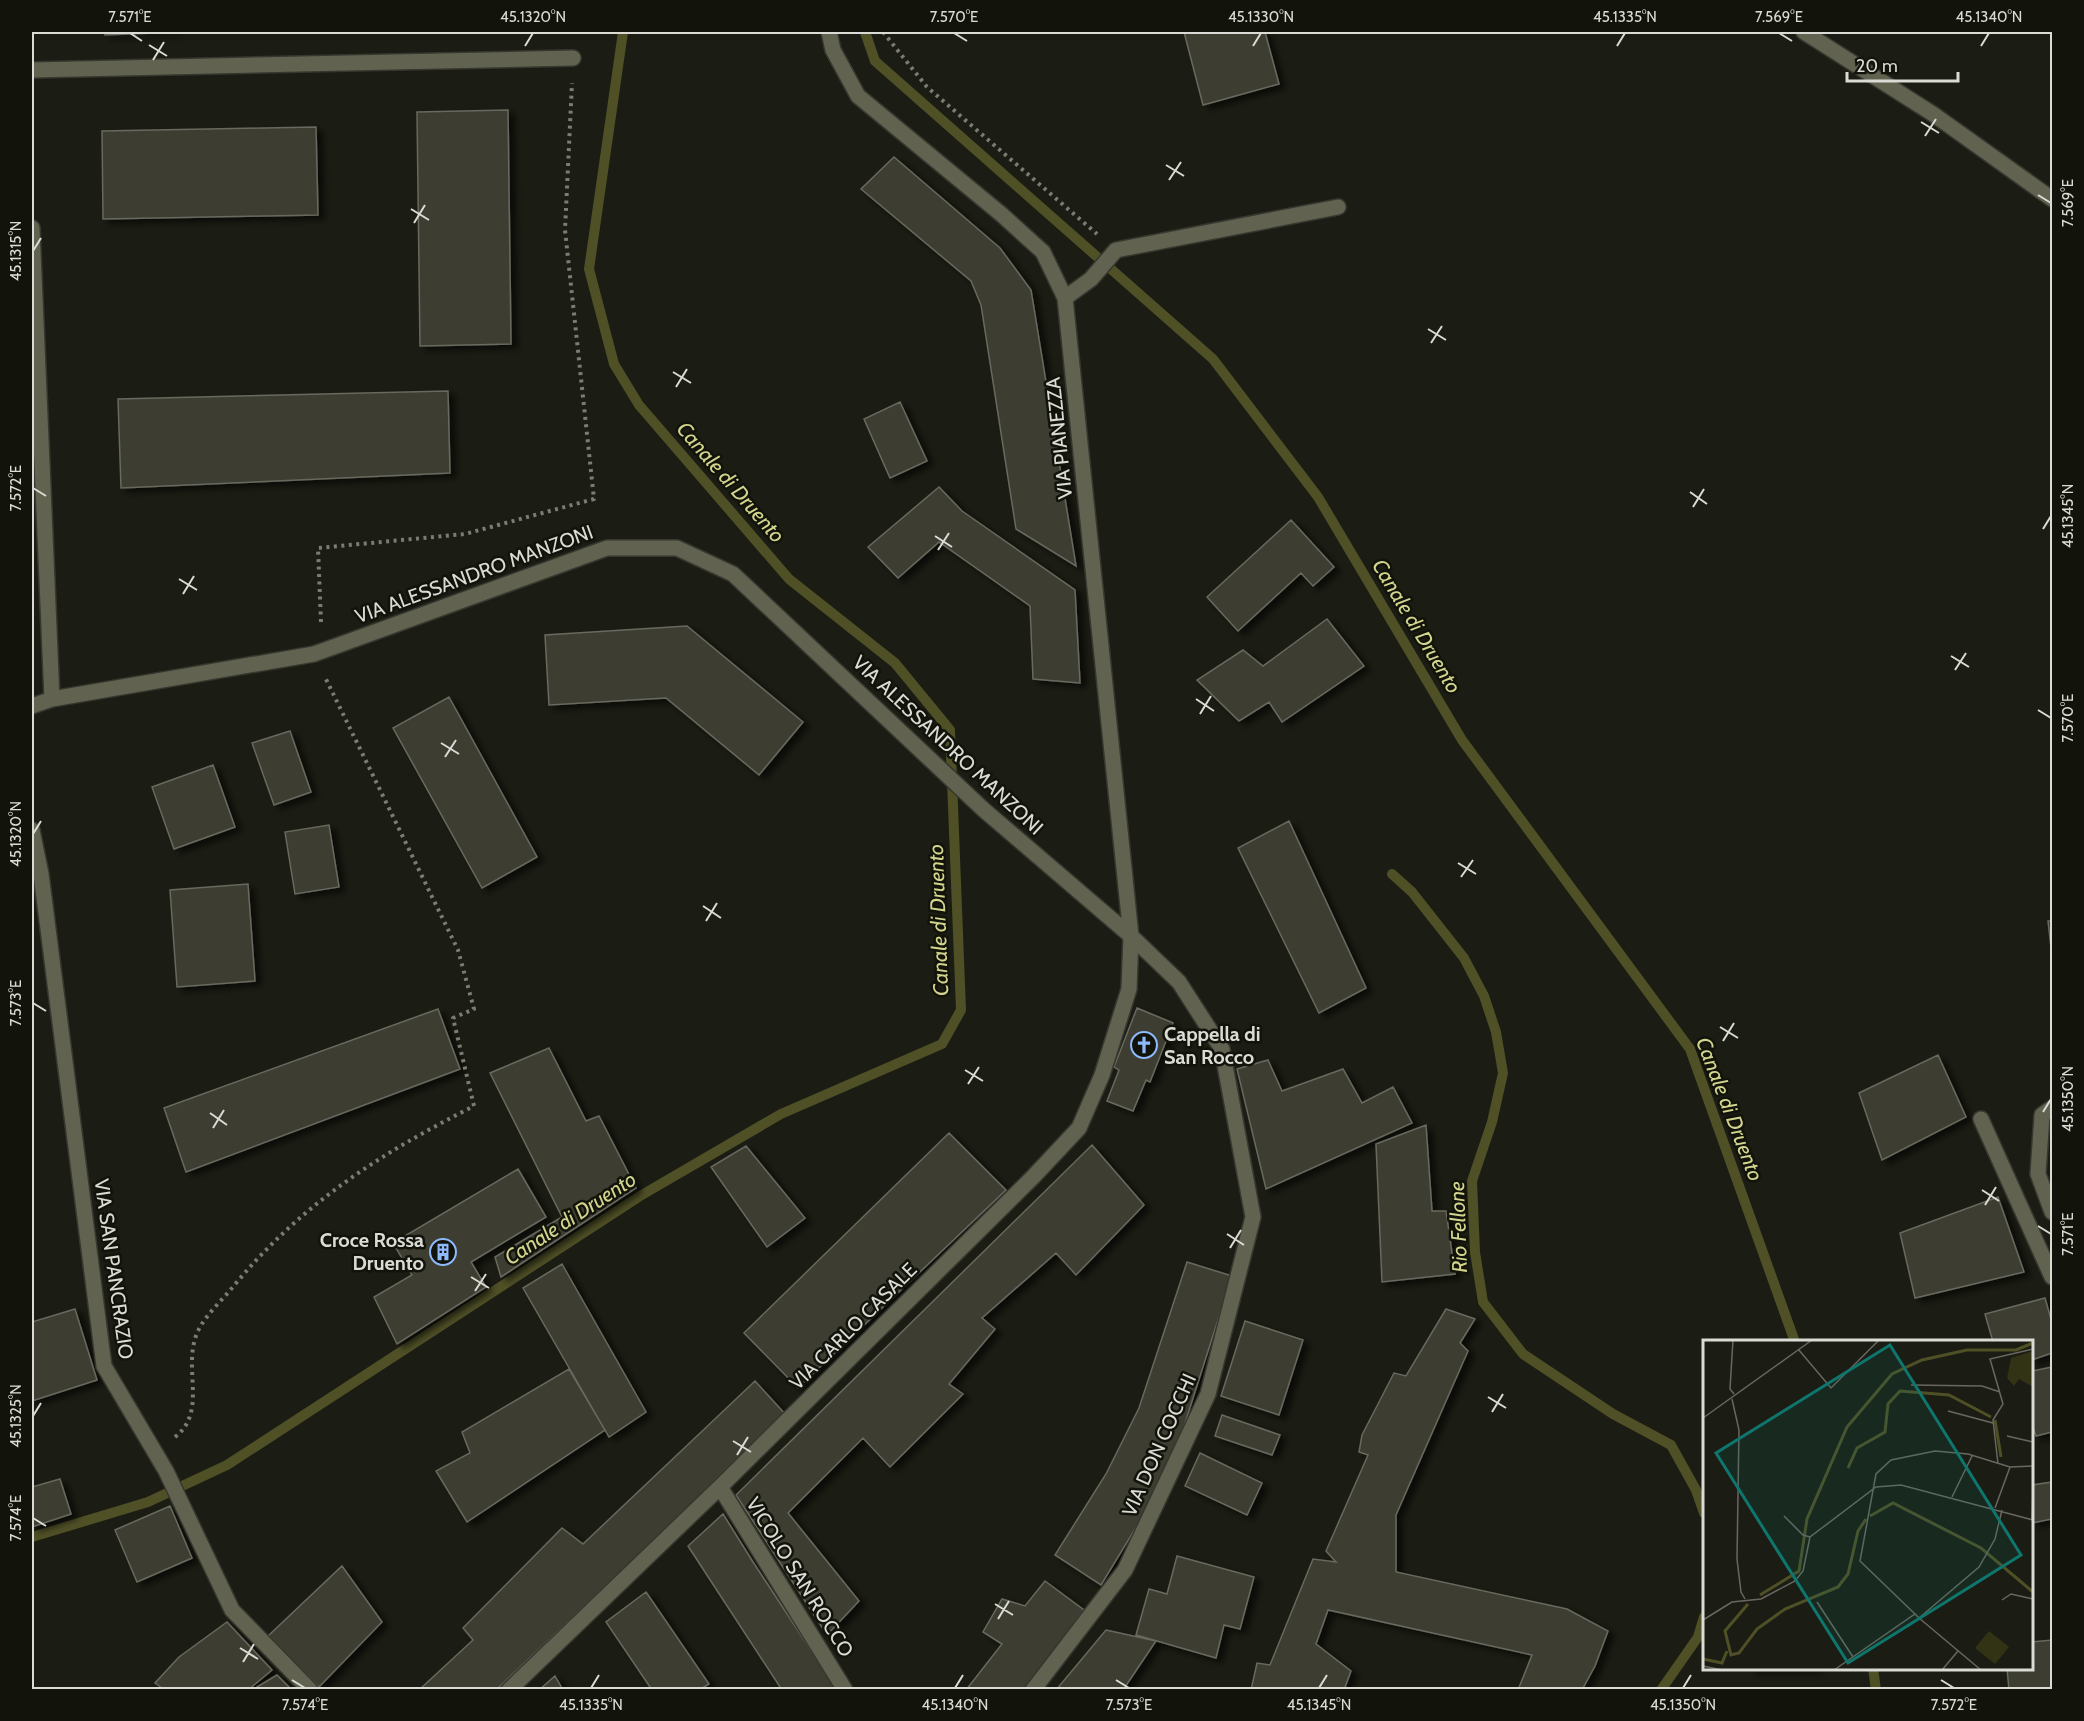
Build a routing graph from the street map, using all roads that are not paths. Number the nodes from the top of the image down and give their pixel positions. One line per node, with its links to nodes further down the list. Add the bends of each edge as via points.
1 (829, 32): 8 (street, VIA PIANEZZA, via 833,50 858,96 1043,252)
2 (1804, 32): 5 (street, via 1933,114)
3 (573, 58): 4 (street)
4 (32, 70)
5 (2052, 198)
6 (1338, 207): 8 (street, via 1116,250 1091,279)
7 (32, 228): 9 (street)
8 (1065, 298): 12 (street, VIA PIANEZZA)
9 (52, 699): 10 (street); 12 (street, VIA ALESSANDRO MANZONI, via 314,654 607,548 677,548 733,574 984,810)
10 (32, 706)
11 (32, 830): 18 (street, VIA SAN PANCRAZIO, via 105,1366 166,1472 232,1610)
12 (1131, 936): 17 (street, VIA CARLO CASALE, via 1129,990 1102,1075 1079,1128); 21 (street, VIA DON COCCHI, via 1179,982 1222,1049 1253,1217 1203,1404 1125,1570)
13 (2052, 1108): 15 (street, via 2042,1115 2037,1174)
14 (1981, 1119): 16 (street)
15 (2052, 1212)
16 (2052, 1277)
17 (720, 1487): 19 (street, VIA CARLO CASALE); 20 (street, VICOLO SAN ROCCO)
18 (310, 1689)
19 (509, 1689)
20 (845, 1689)
21 (1033, 1689)

